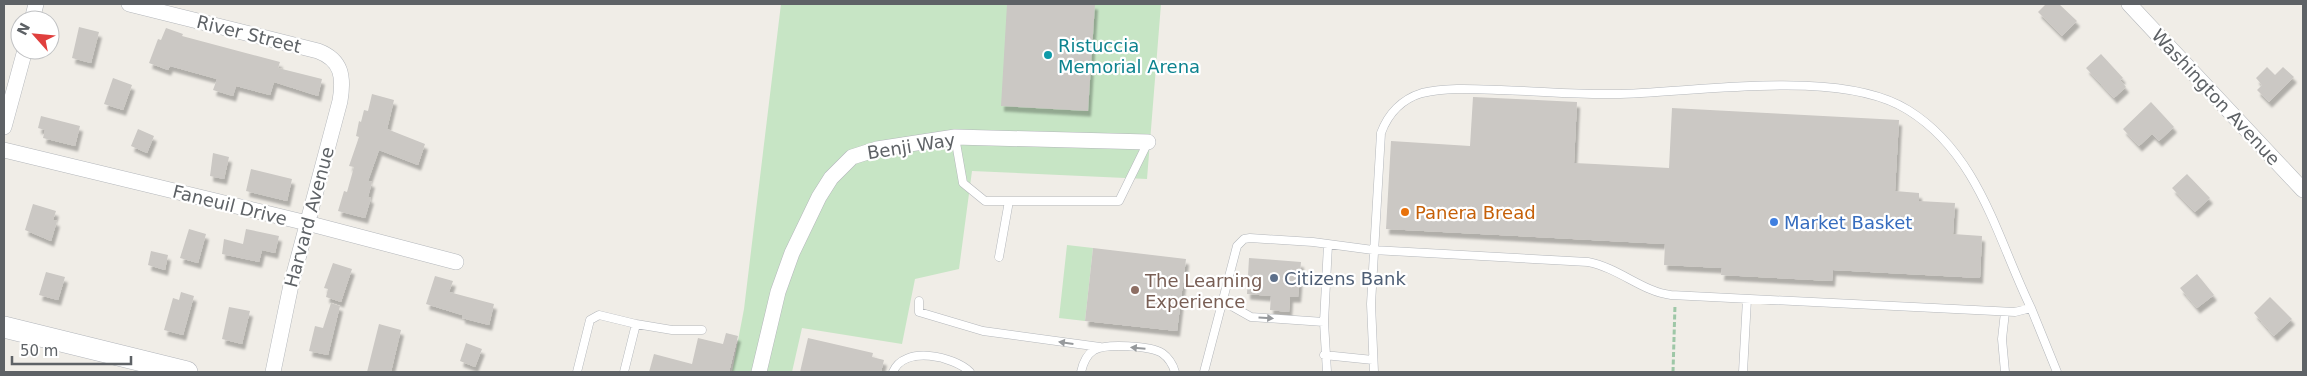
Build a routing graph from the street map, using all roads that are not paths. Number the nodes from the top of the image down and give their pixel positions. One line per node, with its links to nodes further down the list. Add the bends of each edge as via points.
1 (129, 4): 4 (street, River Street, via 318,52 330,56)
2 (2129, 4): 9 (street, Washington Avenue)
3 (22, 60): 5 (street)
4 (337, 63): 11 (street, Harvard Avenue, via 342,80 340,101)
5 (4, 126)
6 (955, 137): 7 (street, Benji Way); 10 (lane, via 963,183 985,201); 32 (street, Benji Way, via 865,152 852,157 831,178 792,253 778,292)
7 (1148, 142): 10 (lane, via 1119,201)
8 (4, 150): 11 (street, Faneuil Drive)
9 (2303, 190)
10 (1009, 201): 14 (lane)
11 (307, 223): 15 (street, Faneuil Drive); 29 (street, Harvard Avenue)
12 (1328, 245): 13 (lane); 17 (lane, via 1244,239 1236,246); 21 (lane)
13 (1373, 250): 16 (lane, via 1588,262 1615,270 1662,294); 19 (lane, via 1381,133 1392,113 1416,95 1464,89 1615,94 1739,86 1835,88 1881,98 1908,109 1952,149 1978,186); 27 (lane)
14 (999, 256)
15 (456, 262)
16 (1746, 299): 20 (lane); 40 (lane)
17 (1222, 300): 21 (lane, one-way to 21, via 1251,317); 37 (lane)
18 (919, 301): 25 (lane, one-way to 18, via 983,331 919,312)
19 (2031, 308): 20 (lane); 42 (lane)
20 (2005, 312): 41 (lane, via 2002,339)
21 (1324, 322): 26 (lane)
22 (636, 324): 24 (lane, via 672,330); 30 (lane, via 601,315 592,318); 31 (lane)
23 (4, 327): 28 (main road)
24 (702, 330)
25 (1100, 348): 35 (lane, via 1085,359); 36 (lane, one-way to 25, via 1167,357 1156,350)
26 (1324, 355): 27 (lane); 38 (lane)
27 (1373, 360): 39 (lane)
28 (186, 372)
29 (274, 372)
30 (577, 372)
31 (624, 372)
32 (759, 372)
33 (893, 372): 34 (lane, via 903,358 916,355 954,362)
34 (970, 372)
35 (1081, 372)
36 (1175, 372)
37 (1204, 372)
38 (1327, 372)
39 (1374, 372)
40 (1743, 372)
41 (2005, 372)
42 (2057, 372)

